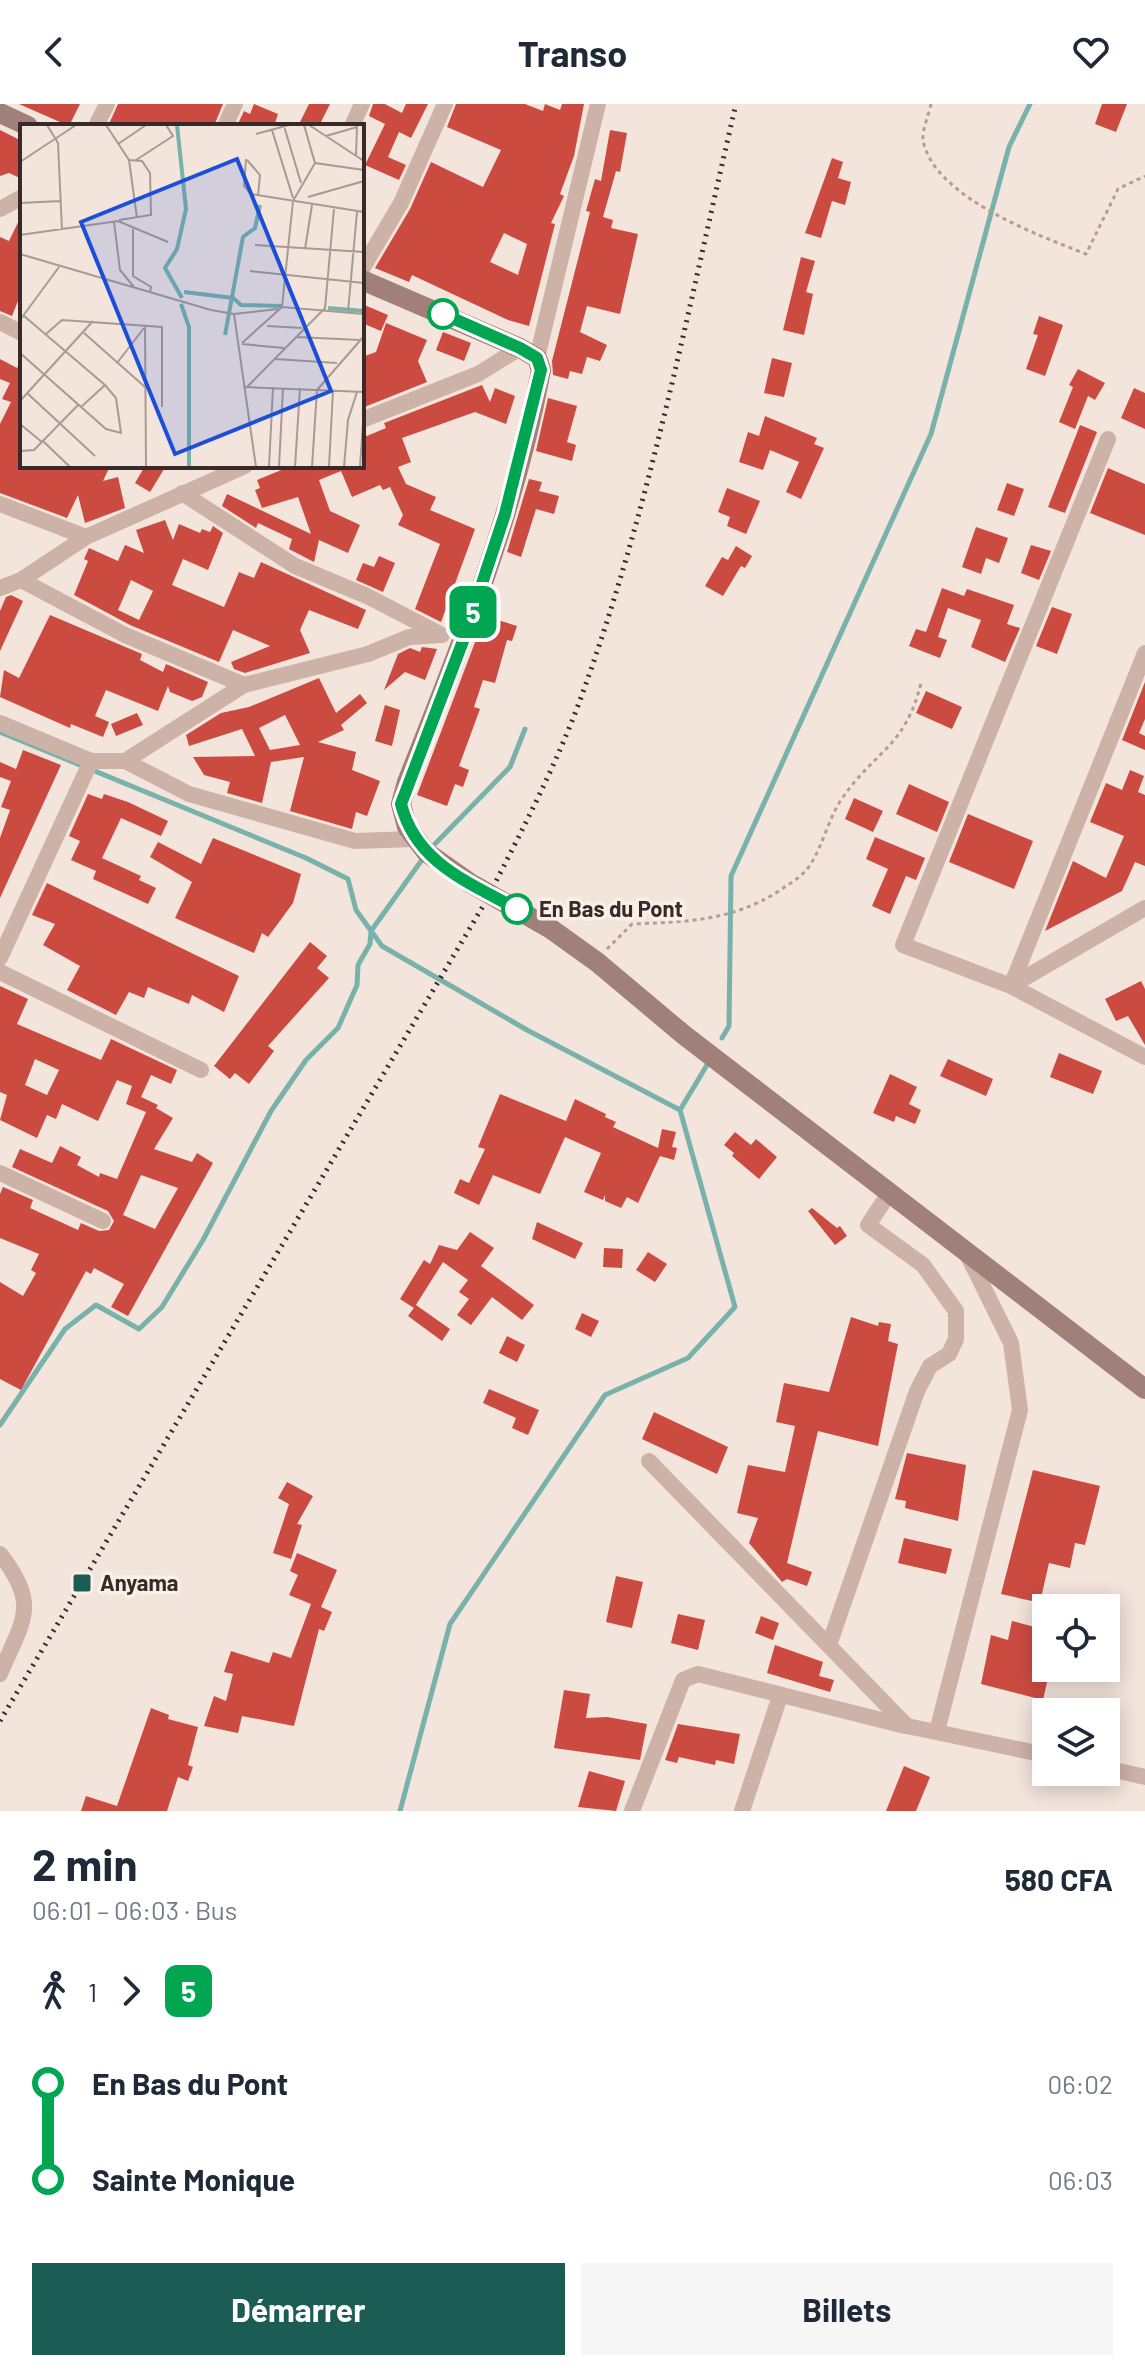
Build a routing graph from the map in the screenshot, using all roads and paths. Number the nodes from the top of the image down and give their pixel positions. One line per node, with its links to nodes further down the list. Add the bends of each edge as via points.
1 (107, 104): 9 (street)
2 (235, 104): 10 (street)
3 (362, 104): 11 (street)
4 (445, 104): 15 (street, via 401,203)
5 (598, 104): 19 (street)
6 (931, 104): 12 (path, via 923,139 932,161 952,182 999,219 1086,254 1118,189)
7 (0, 113): 8 (street)
8 (24, 124)
9 (97, 124)
10 (226, 124)
11 (353, 124)
12 (1145, 176)
13 (20, 198): 14 (street)
14 (0, 209)
15 (364, 266)
16 (364, 281): 19 (street)
17 (0, 322): 18 (street)
18 (20, 332)
19 (528, 353): 20 (street); 29 (street, via 539,379)
20 (364, 419)
21 (1108, 439): 41 (street, via 903,945)
22 (240, 468): 23 (street)
23 (182, 493): 25 (street); 28 (street, via 295,566)
24 (0, 504): 25 (street)
25 (86, 537): 26 (street)
26 (21, 580): 27 (street); 32 (street, via 125,635)
27 (0, 588)
28 (442, 635): 29 (street); 32 (street, via 409,637 368,654)
29 (463, 641): 36 (street, via 401,804)
30 (1145, 653): 41 (street)
31 (921, 683): 39 (path, via 913,715 901,735 844,796 798,878 767,899 726,916 632,924)
32 (244, 685): 35 (street)
33 (0, 723): 34 (street)
34 (91, 761): 35 (street); 38 (street)
35 (125, 761): 36 (street, via 189,794 355,841)
36 (414, 839): 39 (street, via 452,872)
37 (1145, 908): 41 (street)
38 (0, 958)
39 (597, 962): 45 (street)
40 (0, 972): 43 (street)
41 (1011, 986): 42 (street)
42 (1145, 1057)
43 (201, 1070)
44 (0, 1173): 46 (street)
45 (890, 1192): 47 (street); 51 (street, via 868,1225 937,1280 956,1311 956,1339 949,1354 930,1366 917,1391)
46 (103, 1221)
47 (966, 1253): 48 (street); 55 (street, via 1011,1343 1020,1410)
48 (1145, 1389)
49 (649, 1461): 51 (street)
50 (0, 1554): 52 (street, via 25,1594 24,1625)
51 (829, 1645): 54 (street)
52 (0, 1674)
53 (780, 1696): 54 (street); 59 (street, via 698,1674 683,1680); 60 (street)
54 (907, 1726): 55 (street)
55 (937, 1731): 56 (street)
56 (1032, 1752)
57 (1120, 1771): 58 (street)
58 (1145, 1777)
59 (632, 1811)
60 (742, 1811)

